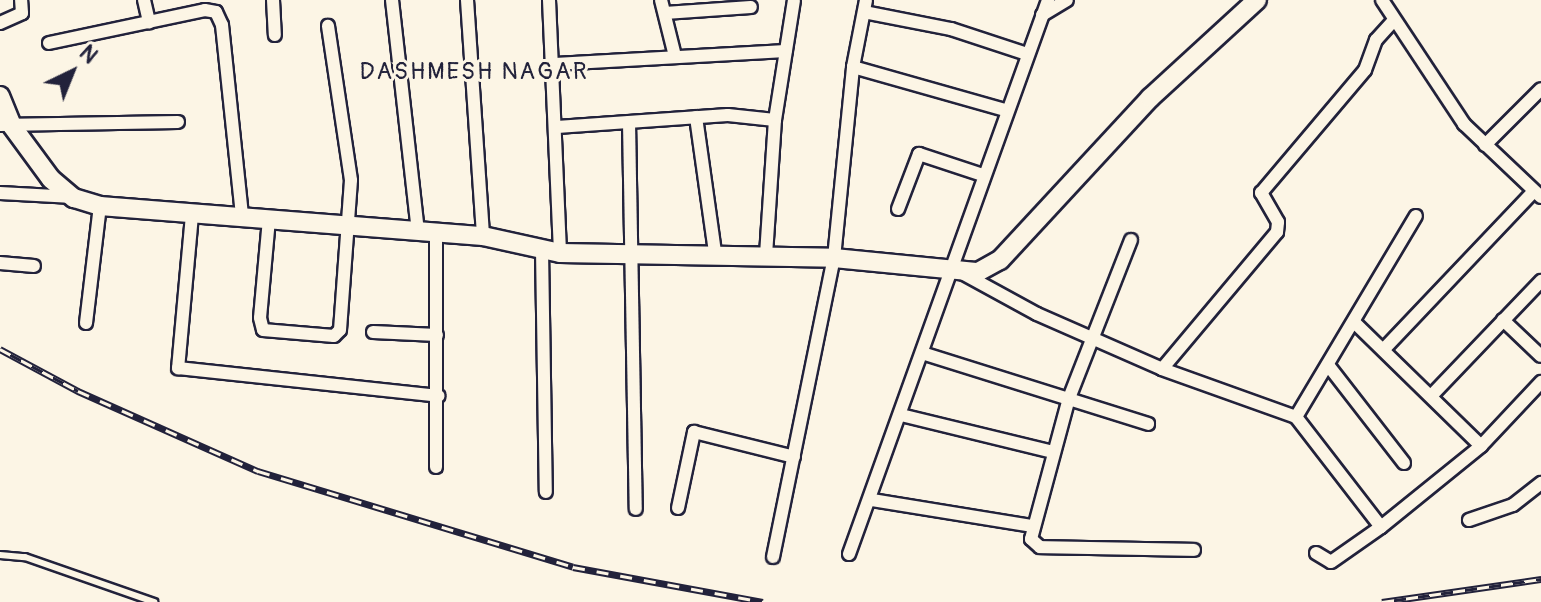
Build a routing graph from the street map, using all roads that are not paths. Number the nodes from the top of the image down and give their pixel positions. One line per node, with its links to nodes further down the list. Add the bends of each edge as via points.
1 (21, 0): 19 (street, via 22,13)
2 (144, 0): 18 (street)
3 (273, 0): 21 (street)
4 (392, 0): 49 (street)
5 (467, 0): 50 (street)
6 (549, 0): 26 (street)
7 (794, 0): 23 (street)
8 (1048, 0): 16 (street)
9 (1067, 0): 16 (street)
10 (1257, 0): 59 (street, via 1150,98 1000,260 978,272)
11 (1382, 0): 17 (street)
12 (716, 4): 14 (street); 15 (street)
13 (865, 6): 24 (street); 27 (street)
14 (663, 7): 25 (street)
15 (751, 7)
16 (1042, 15): 24 (street)
17 (1393, 21): 37 (street, via 1450,107); 71 (street, via 1376,40 1365,70 1261,193 1278,222 1277,232)
18 (149, 22): 22 (street); 45 (street, via 205,10 220,18)
19 (0, 23)
20 (328, 26): 48 (street, via 349,161)
21 (275, 35)
22 (49, 43)
23 (786, 51): 25 (street); 32 (street)
24 (1027, 54): 30 (street)
25 (675, 56): 26 (street)
26 (555, 64): 36 (street)
27 (853, 67): 30 (street); 56 (street)
28 (1541, 89): 37 (street)
29 (0, 96): 35 (street)
30 (1005, 110): 38 (street)
31 (696, 117): 32 (street); 34 (street); 53 (street)
32 (775, 120): 55 (street)
33 (178, 122): 35 (street)
34 (629, 122): 36 (street); 54 (street)
35 (6, 126): 41 (street)
36 (557, 127): 52 (street)
37 (1485, 145): 40 (street)
38 (983, 175): 43 (street, via 919,154); 59 (street)
39 (0, 193): 41 (street)
40 (1538, 194): 67 (street)
41 (74, 198): 42 (street)
42 (100, 206): 44 (street); 63 (street)
43 (898, 209)
44 (192, 215): 45 (street); 74 (street, via 178,368)
45 (242, 216): 47 (street)
46 (1416, 216): 62 (street)
47 (269, 219): 48 (street); 48 (street, via 260,318 267,333 339,333)
48 (351, 228): 49 (street)
49 (427, 231): 50 (street); 65 (street)
50 (483, 236): 52 (street)
51 (1131, 240): 66 (street)
52 (551, 252): 54 (street); 85 (street)
53 (715, 253): 54 (street); 55 (street)
54 (634, 254): 88 (street)
55 (766, 255): 56 (street)
56 (834, 258): 59 (street); 81 (street)
57 (0, 263): 58 (street)
58 (34, 266)
59 (956, 273): 66 (street); 68 (street)
60 (1541, 281): 61 (street)
61 (1503, 320): 69 (street); 73 (street)
62 (1354, 322): 67 (street); 70 (street)
63 (86, 323)
64 (373, 332): 65 (street)
65 (437, 335): 74 (street)
66 (1092, 337): 71 (street); 75 (street)
67 (1385, 348): 73 (street)
68 (922, 353): 75 (street); 76 (street)
69 (1541, 356)
70 (1328, 365): 77 (street); 82 (street)
71 (1162, 369): 77 (street)
72 (1541, 382): 79 (street)
73 (1432, 395): 79 (street)
74 (438, 396): 83 (street)
75 (1069, 398): 78 (street); 80 (street)
76 (901, 415): 80 (street); 86 (street)
77 (1296, 417): 91 (street)
78 (1148, 424)
79 (1481, 446): 91 (street)
80 (1053, 452): 90 (street)
81 (794, 457): 87 (street, via 694,432); 96 (street)
82 (1404, 463)
83 (436, 467)
84 (1541, 483): 89 (street, via 1513,505)
85 (546, 492)
86 (872, 500): 90 (street); 94 (street)
87 (678, 508)
88 (636, 509)
89 (1469, 520)
90 (1033, 526): 92 (street, via 1031,539 1040,547)
91 (1381, 527): 93 (street, via 1331,562)
92 (1194, 550)
93 (1316, 553)
94 (849, 554)
95 (0, 555): 97 (lane, via 34,559)
96 (773, 557)
97 (154, 602)

